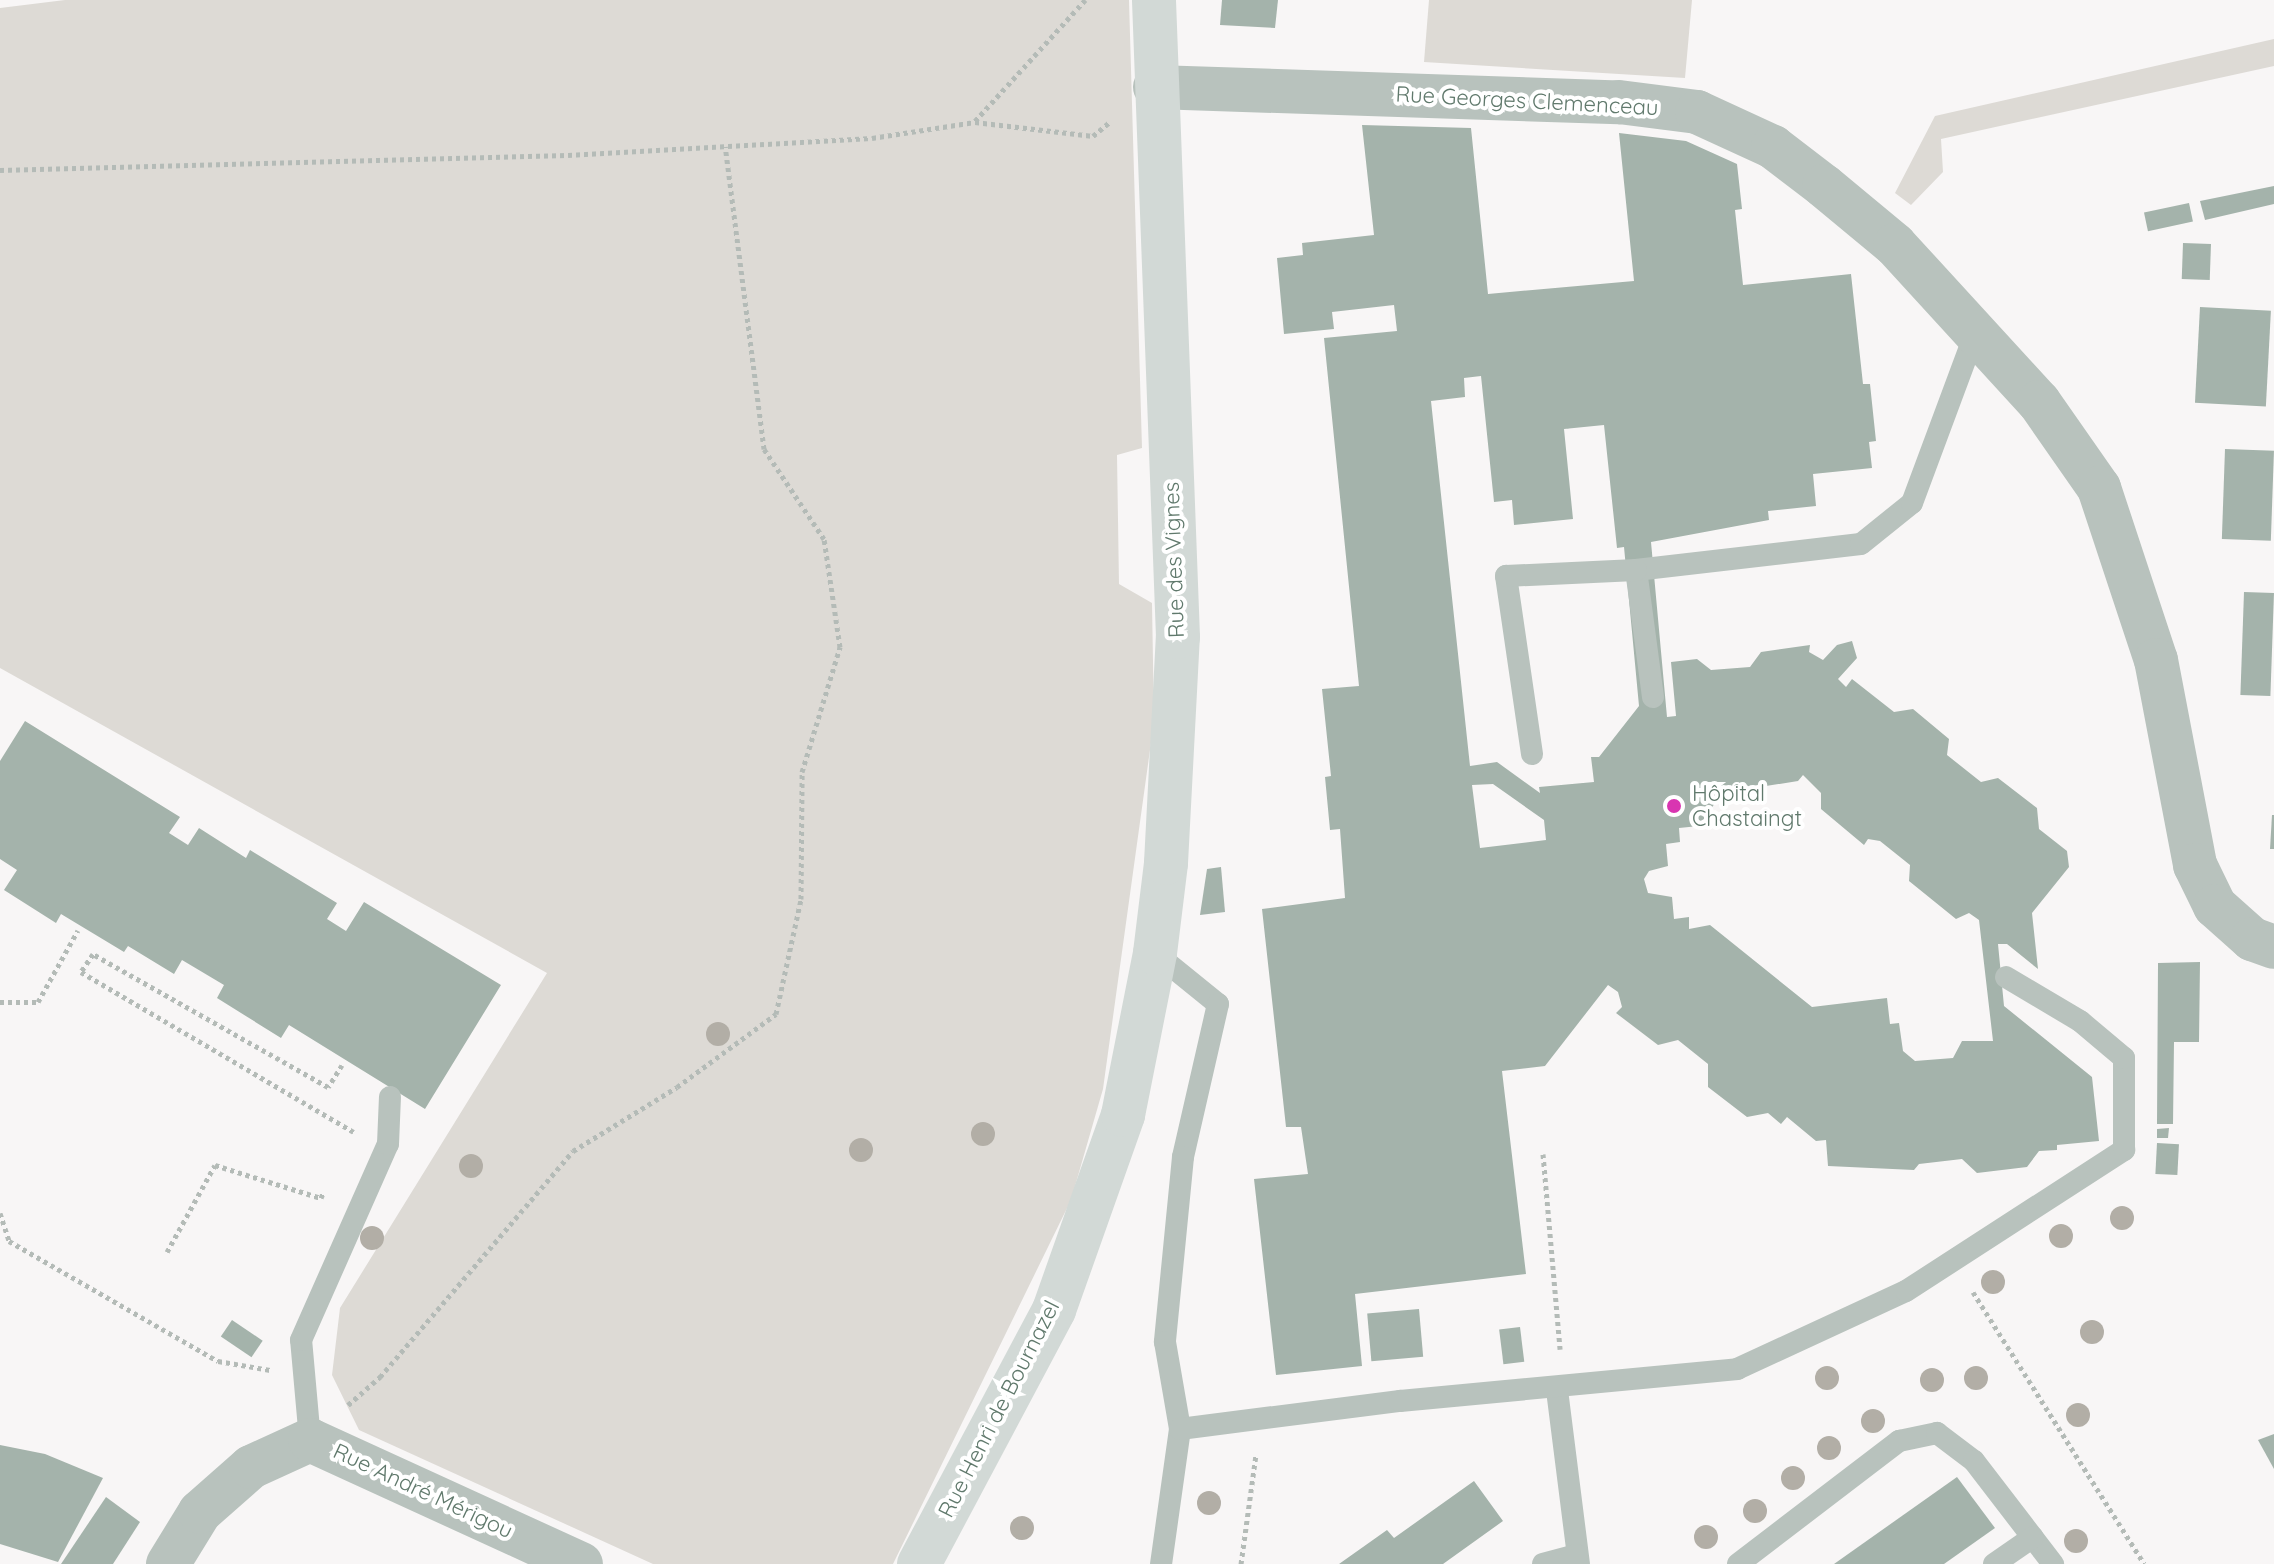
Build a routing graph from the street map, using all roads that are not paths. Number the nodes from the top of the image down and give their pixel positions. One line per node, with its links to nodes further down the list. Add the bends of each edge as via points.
1 (1154, 0): 2 (street, Rue des Vignes)
2 (1155, 87): 3 (street, Rue Georges Clemenceau, via 1619,102 1697,112 1773,147 1824,186 1895,245); 8 (street, Rue des Vignes, via 1178,637 1166,863)
3 (1975, 334): 4 (lane, via 1912,503 1861,544); 7 (street, Rue Georges Clemenceau, via 2039,402 2099,488 2156,660 2195,865 2215,906 2252,939)
4 (1636, 570): 5 (lane); 6 (lane, via 1506,576)
5 (1653, 697)
6 (1532, 754)
7 (2274, 947)
8 (1155, 953): 11 (street, Rue des Vignes); 13 (lane, via 1218,1004 1183,1157 1165,1342)
9 (2006, 977): 12 (lane, via 2080,1021 2124,1058 2124,1150 1906,1291 1737,1369)
10 (390, 1097): 14 (lane, via 388,1144 301,1340)
11 (1123, 1115): 19 (street, Rue Henri de Bournazel, via 1054,1310)
12 (1557, 1390): 13 (lane, via 1400,1401); 16 (lane)
13 (1180, 1429): 20 (lane)
14 (310, 1440): 17 (street, Rue André Mérigou, via 251,1467 200,1512); 18 (street, Rue André Mérigou)
15 (2033, 1537): 22 (lane, via 1974,1461 1937,1433 1899,1441); 23 (lane); 24 (lane)
16 (1578, 1560): 21 (lane)
17 (168, 1564)
18 (581, 1564)
19 (919, 1564)
20 (1161, 1564)
21 (1543, 1564)
22 (1738, 1564)
23 (1994, 1564)
24 (2053, 1564)

